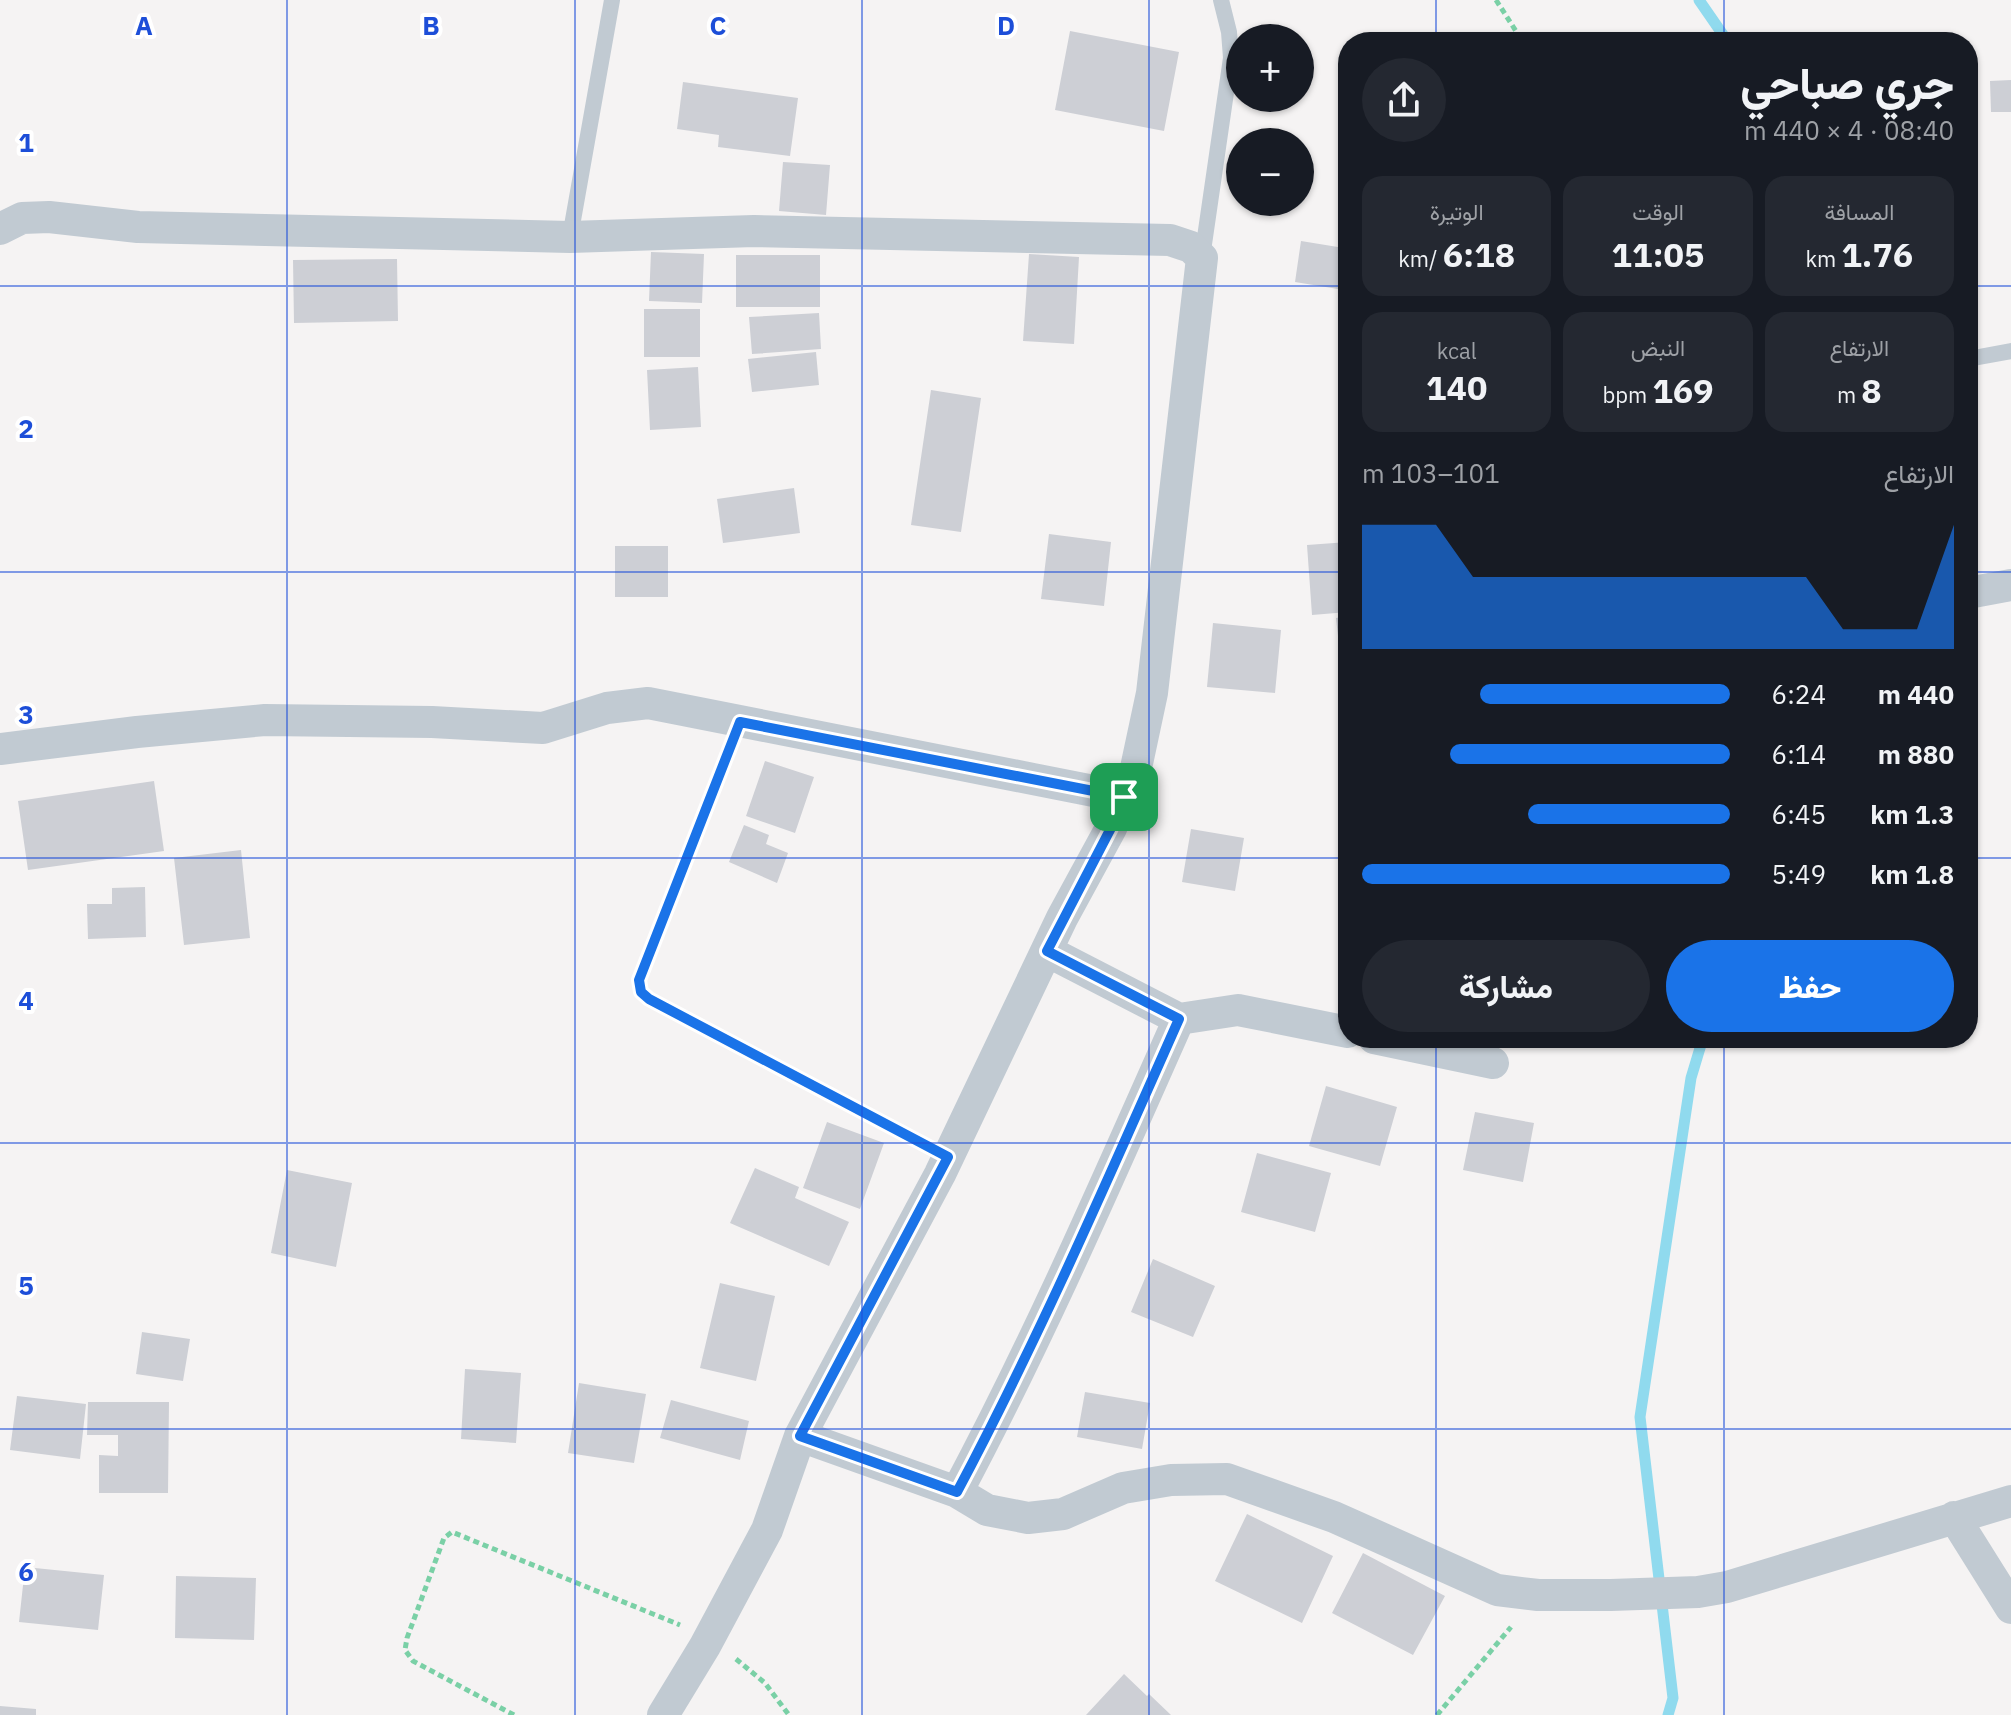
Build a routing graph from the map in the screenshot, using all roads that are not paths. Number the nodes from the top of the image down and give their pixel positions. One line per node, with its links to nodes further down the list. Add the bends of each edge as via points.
1 (612, 0): 4 (lane)
2 (1221, 0): 5 (lane, via 1231,58)
3 (0, 229): 4 (street, via 22,218 49,217 138,227)
4 (570, 237): 5 (street, via 754,231 1170,240 1191,247)
5 (1202, 258): 11 (street, via 1152,693 1136,768)
6 (2011, 351): 7 (lane)
7 (1978, 357)
8 (2011, 585): 9 (street)
9 (1978, 591)
10 (0, 749): 11 (street, via 265,720 543,728 607,708 648,703)
11 (1124, 797): 12 (street)
12 (1047, 951): 13 (street); 17 (street, via 948,1157)
13 (1179, 1019): 14 (street, via 1238,1010); 18 (street, via 1075,1253)
14 (1338, 1030)
15 (1422, 1048): 16 (street)
16 (1493, 1063)
17 (800, 1436): 18 (street); 22 (street, via 767,1530)
18 (957, 1492): 20 (street, via 987,1510 1028,1518 1063,1514 1123,1488 1227,1479 1334,1517 1497,1590 1538,1595 1727,1587)
19 (2011, 1501): 20 (street)
20 (1954, 1517): 21 (street)
21 (2011, 1608)
22 (663, 1715)

